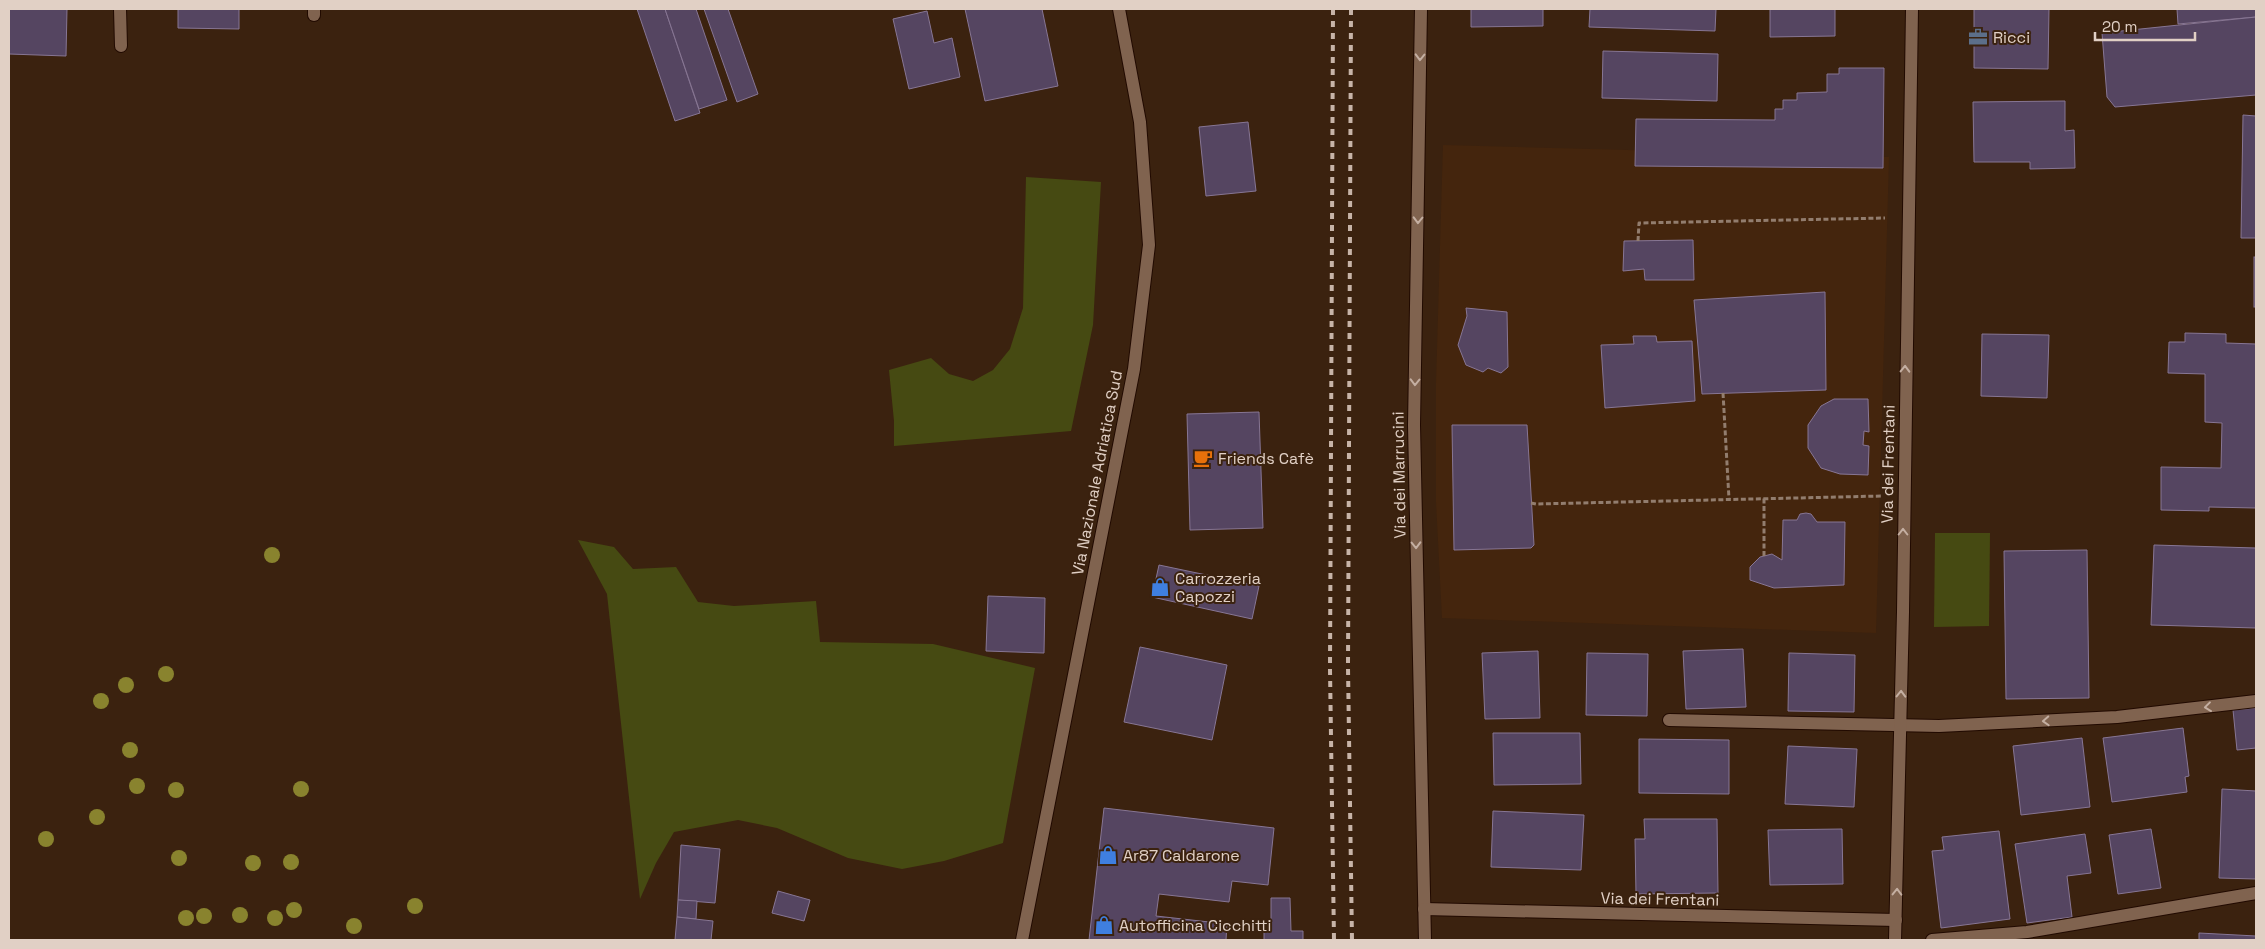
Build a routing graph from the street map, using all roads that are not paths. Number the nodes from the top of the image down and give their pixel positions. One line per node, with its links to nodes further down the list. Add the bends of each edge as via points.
1 (120, 9): 5 (street)
2 (1119, 9): 12 (street, Via Nazionale Adriatica Sud, via 1140,122 1149,245 1134,369)
3 (1421, 9): 10 (street, Via dei Marrucini, one-way to 10, via 1414,425)
4 (1912, 9): 8 (street, Via dei Frentani, one-way to 4)
5 (121, 46)
6 (2256, 701): 8 (street, one-way to 8, via 2117,717)
7 (1669, 720): 8 (street)
8 (1900, 726): 11 (street, Via dei Frentani, one-way to 8)
9 (2256, 893): 15 (street, via 2027,932)
10 (1424, 909): 11 (street, Via dei Frentani); 13 (street, Via dei Marrucini)
11 (1896, 920): 14 (street, Via dei Frentani)
12 (1022, 940)
13 (1424, 940)
14 (1895, 940)
15 (1932, 940)

